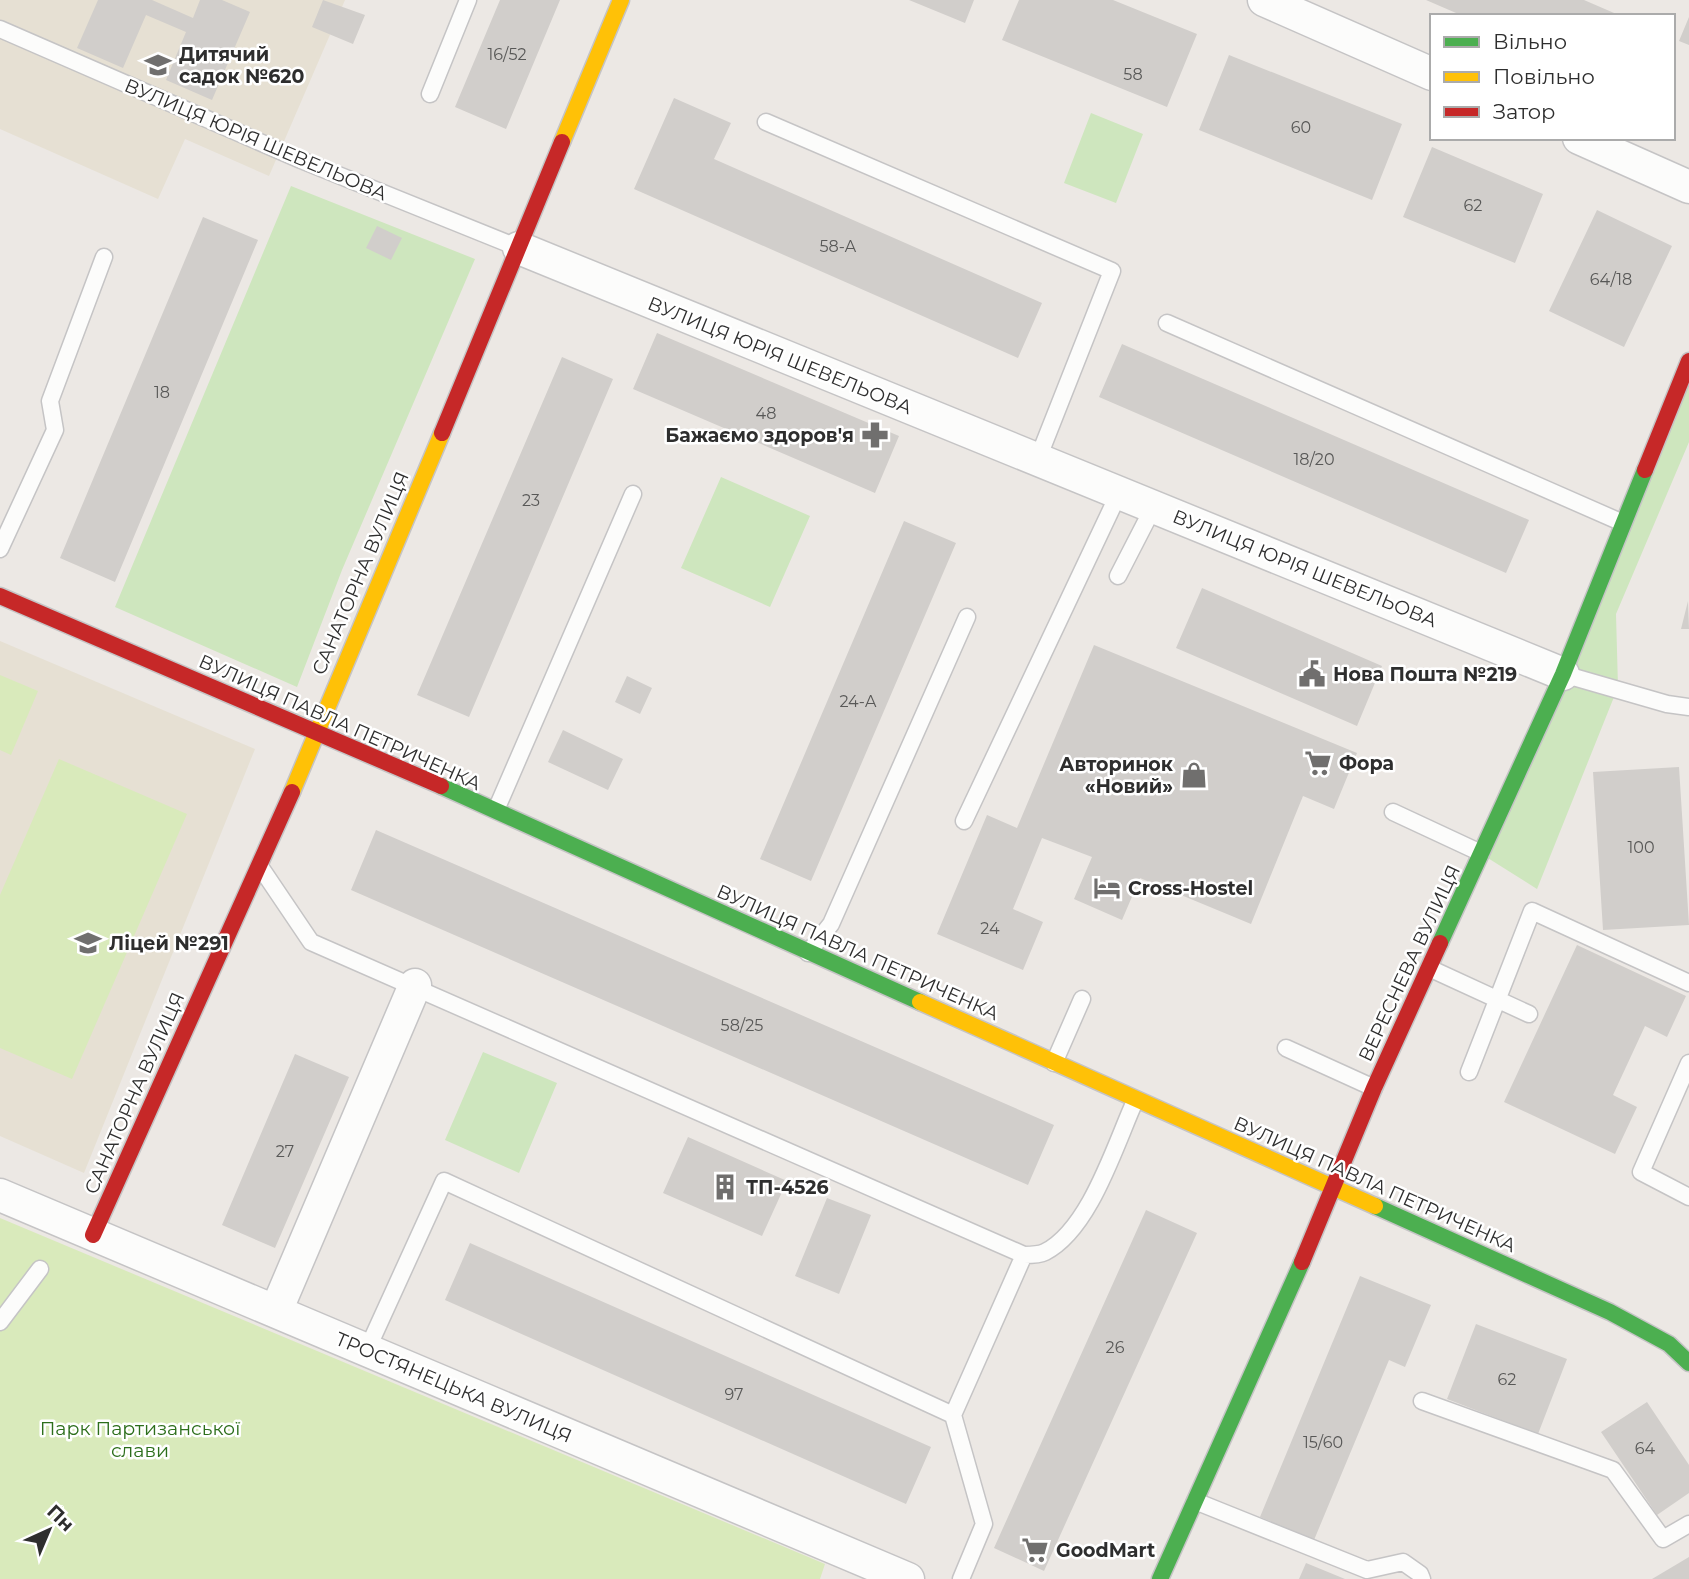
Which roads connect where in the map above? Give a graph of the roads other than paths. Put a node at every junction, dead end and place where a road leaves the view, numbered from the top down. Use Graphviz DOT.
graph roads {
  1 [pos="468,0"];
  2 [pos="621,0"];
  3 [pos="1264,0"];
  4 [pos="0,29"];
  5 [pos="1430,73"];
  6 [pos="430,94"];
  7 [pos="766,122"];
  8 [pos="1583,140"];
  9 [pos="1689,187"];
  10 [pos="519,248"];
  11 [pos="104,257"];
  12 [pos="1167,323"];
  13 [pos="1689,361"];
  14 [pos="1037,461"];
  15 [pos="1119,493"];
  16 [pos="633,494"];
  17 [pos="1154,506"];
  18 [pos="1623,523"];
  19 [pos="0,549"];
  20 [pos="1118,576"];
  21 [pos="0,596"];
  22 [pos="967,617"];
  23 [pos="1563,674"];
  24 [pos="1689,707"];
  25 [pos="318,731"];
  26 [pos="1393,812"];
  27 [pos="495,813"];
  28 [pos="964,821"];
  29 [pos="1483,855"];
  30 [pos="260,866"];
  31 [pos="808,953"];
  32 [pos="1429,968"];
  33 [pos="1689,983"];
  34 [pos="415,985"];
  35 [pos="1496,998"];
  36 [pos="1082,999"];
  37 [pos="1529,1014"];
  38 [pos="1286,1048"];
  39 [pos="1054,1063"];
  40 [pos="1689,1063"];
  41 [pos="1469,1072"];
  42 [pos="1374,1088"];
  43 [pos="1135,1101"];
  44 [pos="1335,1187"];
  45 [pos="0,1195"];
  46 [pos="1689,1197"];
  47 [pos="93,1235"];
  48 [pos="1024,1255"];
  49 [pos="40,1269"];
  50 [pos="276,1311"];
  51 [pos="0,1322"];
  52 [pos="367,1350"];
  53 [pos="1689,1363"];
  54 [pos="1422,1401"];
  55 [pos="953,1415"];
  56 [pos="1195,1501"];
  57 [pos="1689,1524"];
  58 [pos="908,1579"];
  59 [pos="961,1579"];
  60 [pos="1160,1579"];
  61 [pos="1422,1579"];
  1 -- 6 [label="lane"];
  2 -- 10 [label="street, САНАТОРНА ВУЛИЦЯ"];
  3 -- 5 [label="street"];
  4 -- 10 [label="lane, ВУЛИЦЯ ЮРІЯ ШЕВЕЛЬОВА"];
  7 -- 14 [label="lane"];
  8 -- 9 [label="street"];
  10 -- 14 [label="street, ВУЛИЦЯ ЮРІЯ ШЕВЕЛЬОВА"];
  10 -- 25 [label="street, САНАТОРНА ВУЛИЦЯ"];
  11 -- 19 [label="lane"];
  12 -- 18 [label="lane"];
  13 -- 18 [label="street, ВЕРЕСНЕВА ВУЛИЦЯ"];
  14 -- 15 [label="street, ВУЛИЦЯ ЮРІЯ ШЕВЕЛЬОВА"];
  15 -- 17 [label="street, ВУЛИЦЯ ЮРІЯ ШЕВЕЛЬОВА"];
  15 -- 28 [label="lane"];
  16 -- 27 [label="lane"];
  17 -- 20 [label="lane"];
  17 -- 23 [label="street, ВУЛИЦЯ ЮРІЯ ШЕВЕЛЬОВА"];
  18 -- 23 [label="street, ВЕРЕСНЕВА ВУЛИЦЯ"];
  21 -- 25 [label="street, ВУЛИЦЯ ПАВЛА ПЕТРИЧЕНКА"];
  22 -- 31 [label="lane"];
  23 -- 24 [label="lane"];
  23 -- 29 [label="street, ВЕРЕСНЕВА ВУЛИЦЯ"];
  25 -- 27 [label="street, ВУЛИЦЯ ПАВЛА ПЕТРИЧЕНКА"];
  25 -- 30 [label="street, САНАТОРНА ВУЛИЦЯ"];
  26 -- 29 [label="lane"];
  27 -- 31 [label="street, ВУЛИЦЯ ПАВЛА ПЕТРИЧЕНКА"];
  29 -- 32 [label="street, ВЕРЕСНЕВА ВУЛИЦЯ"];
  30 -- 34 [label="lane"];
  30 -- 47 [label="street, САНАТОРНА ВУЛИЦЯ"];
  31 -- 39 [label="street, ВУЛИЦЯ ПАВЛА ПЕТРИЧЕНКА"];
  32 -- 35 [label="lane"];
  32 -- 42 [label="street, ВЕРЕСНЕВА ВУЛИЦЯ"];
  33 -- 35 [label="lane"];
  34 -- 48 [label="lane"];
  34 -- 50 [label="street"];
  35 -- 37 [label="lane"];
  35 -- 41 [label="lane"];
  36 -- 39 [label="lane"];
  38 -- 42 [label="lane"];
  39 -- 43 [label="street, ВУЛИЦЯ ПАВЛА ПЕТРИЧЕНКА"];
  40 -- 46 [label="lane"];
  42 -- 44 [label="street, ВЕРЕСНЕВА ВУЛИЦЯ"];
  43 -- 44 [label="street, ВУЛИЦЯ ПАВЛА ПЕТРИЧЕНКА"];
  43 -- 48 [label="lane"];
  44 -- 53 [label="street, ВУЛИЦЯ ПАВЛА ПЕТРИЧЕНКА"];
  44 -- 56 [label="street, ВЕРЕСНЕВА ВУЛИЦЯ"];
  45 -- 47 [label="street, ТРОСТЯНЕЦЬКА ВУЛИЦЯ"];
  47 -- 50 [label="street, ТРОСТЯНЕЦЬКА ВУЛИЦЯ"];
  48 -- 55 [label="lane"];
  49 -- 51 [label="lane"];
  50 -- 52 [label="street, ТРОСТЯНЕЦЬКА ВУЛИЦЯ"];
  52 -- 55 [label="lane"];
  52 -- 58 [label="street, ТРОСТЯНЕЦЬКА ВУЛИЦЯ"];
  54 -- 57 [label="lane"];
  55 -- 59 [label="lane"];
  56 -- 60 [label="street, ВЕРЕСНЕВА ВУЛИЦЯ"];
  56 -- 61 [label="lane"];
}
